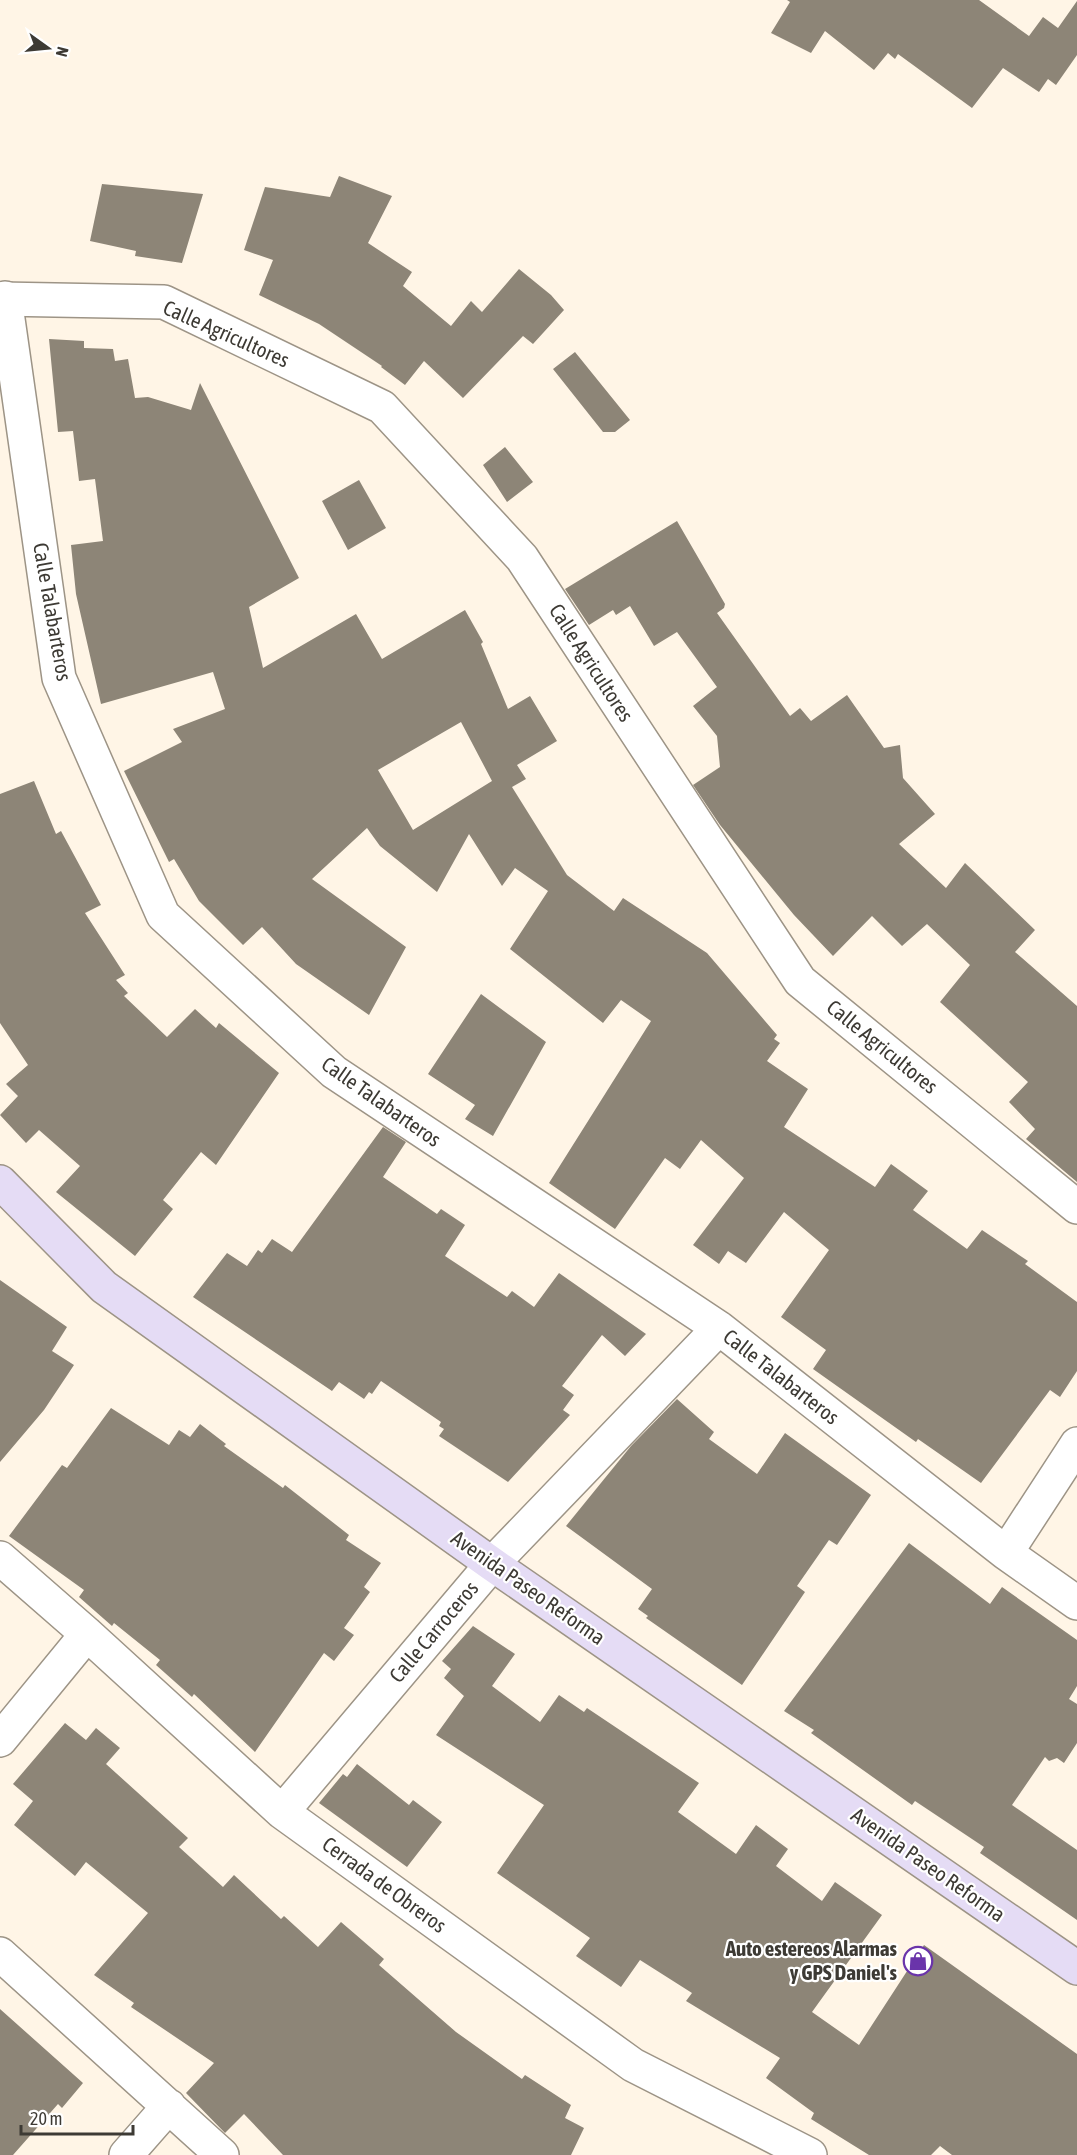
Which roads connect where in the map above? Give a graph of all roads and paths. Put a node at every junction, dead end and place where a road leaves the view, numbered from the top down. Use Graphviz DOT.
graph roads {
  1 [pos="3,298"];
  2 [pos="0,1182"];
  3 [pos="1077,1207"];
  4 [pos="719,1328"];
  5 [pos="1077,1444"];
  6 [pos="1006,1553"];
  7 [pos="0,1558"];
  8 [pos="492,1564"];
  9 [pos="1077,1603"];
  10 [pos="87,1634"];
  11 [pos="0,1740"];
  12 [pos="282,1812"];
  13 [pos="0,1954"];
  14 [pos="1077,1968"];
  15 [pos="169,2106"];
  16 [pos="126,2155"];
  17 [pos="222,2155"];
  18 [pos="810,2155"];
  1 -- 3 [label="street, Calle Agricultores"];
  1 -- 4 [label="street, Calle Talabarteros"];
  2 -- 8 [label="main road, Avenida Paseo Reforma"];
  4 -- 6 [label="street, Calle Talabarteros"];
  4 -- 8 [label="street, Calle Carroceros"];
  5 -- 6 [label="street"];
  6 -- 9 [label="street, Calle Talabarteros"];
  7 -- 10 [label="street, Cerrada de Obreros"];
  8 -- 12 [label="street, Calle Carroceros"];
  8 -- 14 [label="main road, Avenida Paseo Reforma"];
  10 -- 11 [label="street"];
  10 -- 12 [label="street, Cerrada de Obreros"];
  12 -- 18 [label="street, Cerrada de Obreros"];
  13 -- 15 [label="street"];
  15 -- 16 [label="street"];
  15 -- 17 [label="street"];
}
